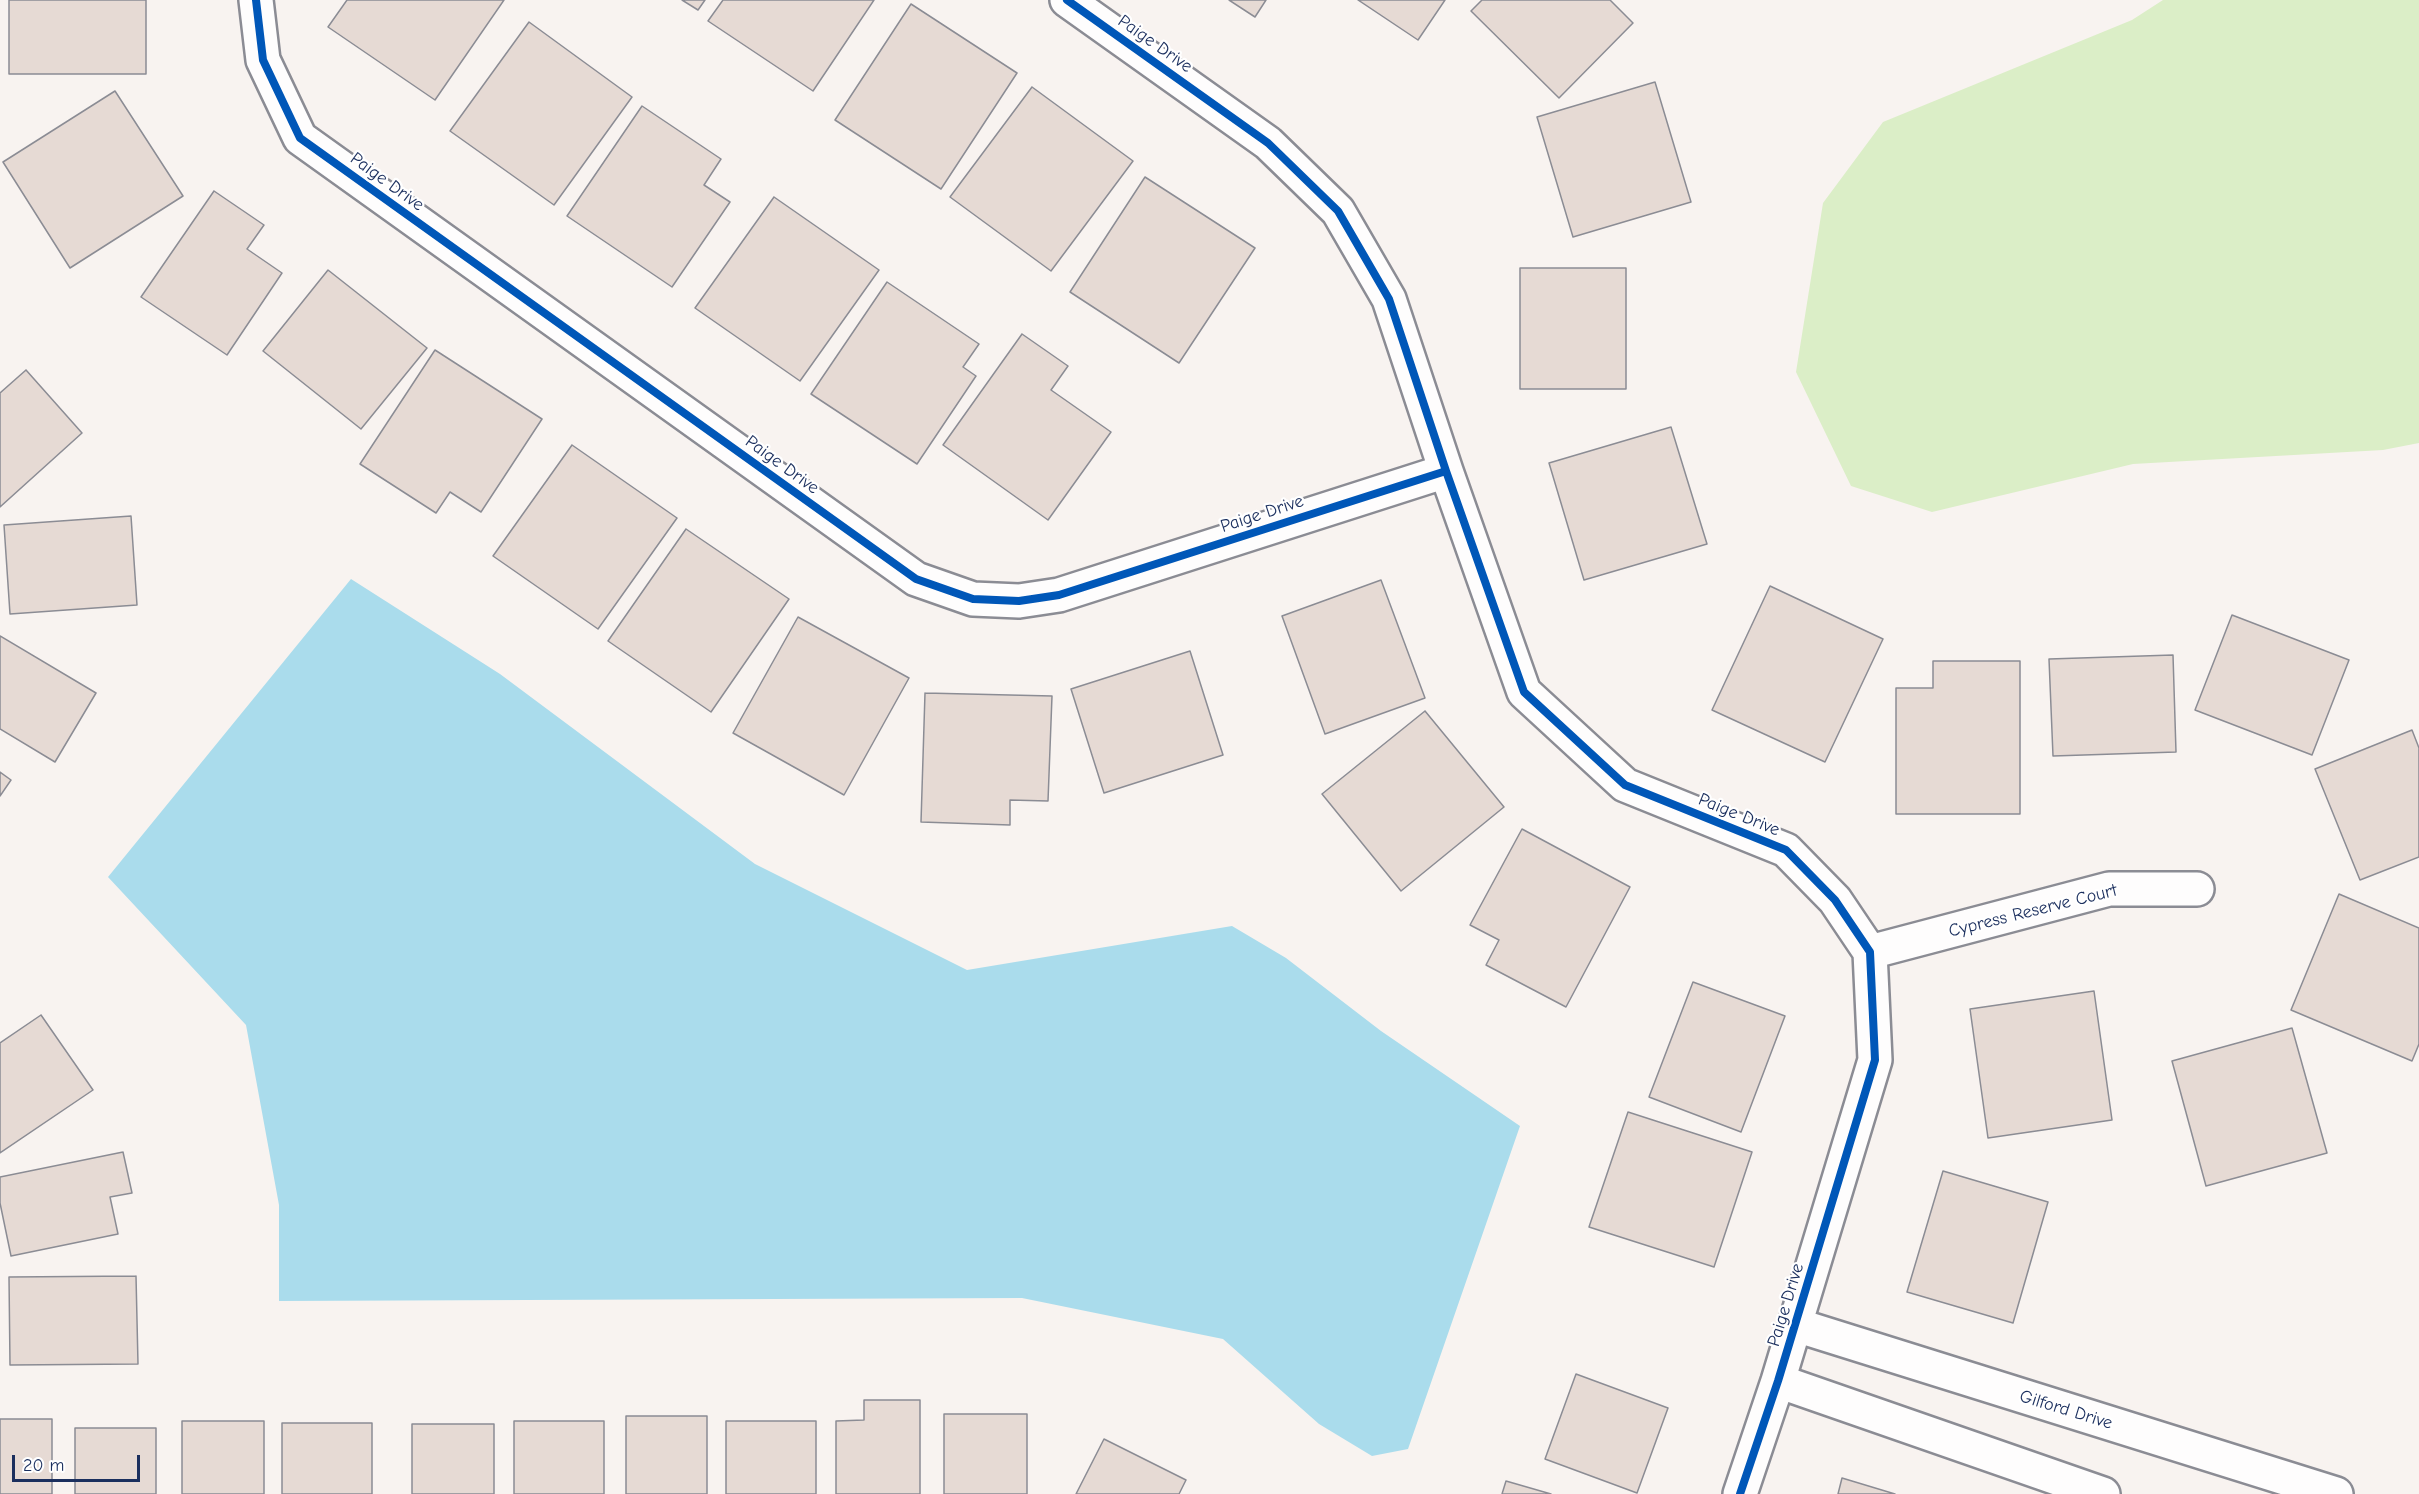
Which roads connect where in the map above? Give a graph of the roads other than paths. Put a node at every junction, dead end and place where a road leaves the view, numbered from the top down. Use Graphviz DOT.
graph roads {
  1 [pos="256,0"];
  2 [pos="1067,0"];
  3 [pos="1446,471"];
  4 [pos="2197,890"];
  5 [pos="1870,952"];
  6 [pos="1796,1325"];
  7 [pos="1778,1381"];
  8 [pos="1740,1494"];
  9 [pos="2103,1494"];
  10 [pos="2336,1494"];
  1 -- 3 [label="street, Paige Drive"];
  2 -- 3 [label="street, Paige Drive"];
  3 -- 5 [label="street, Paige Drive"];
  4 -- 5 [label="street, Cypress Reserve Court"];
  5 -- 6 [label="street, Paige Drive"];
  6 -- 7 [label="street, Paige Drive"];
  6 -- 10 [label="street, Gilford Drive"];
  7 -- 8 [label="street, Paige Drive"];
  7 -- 9 [label="street"];
}
